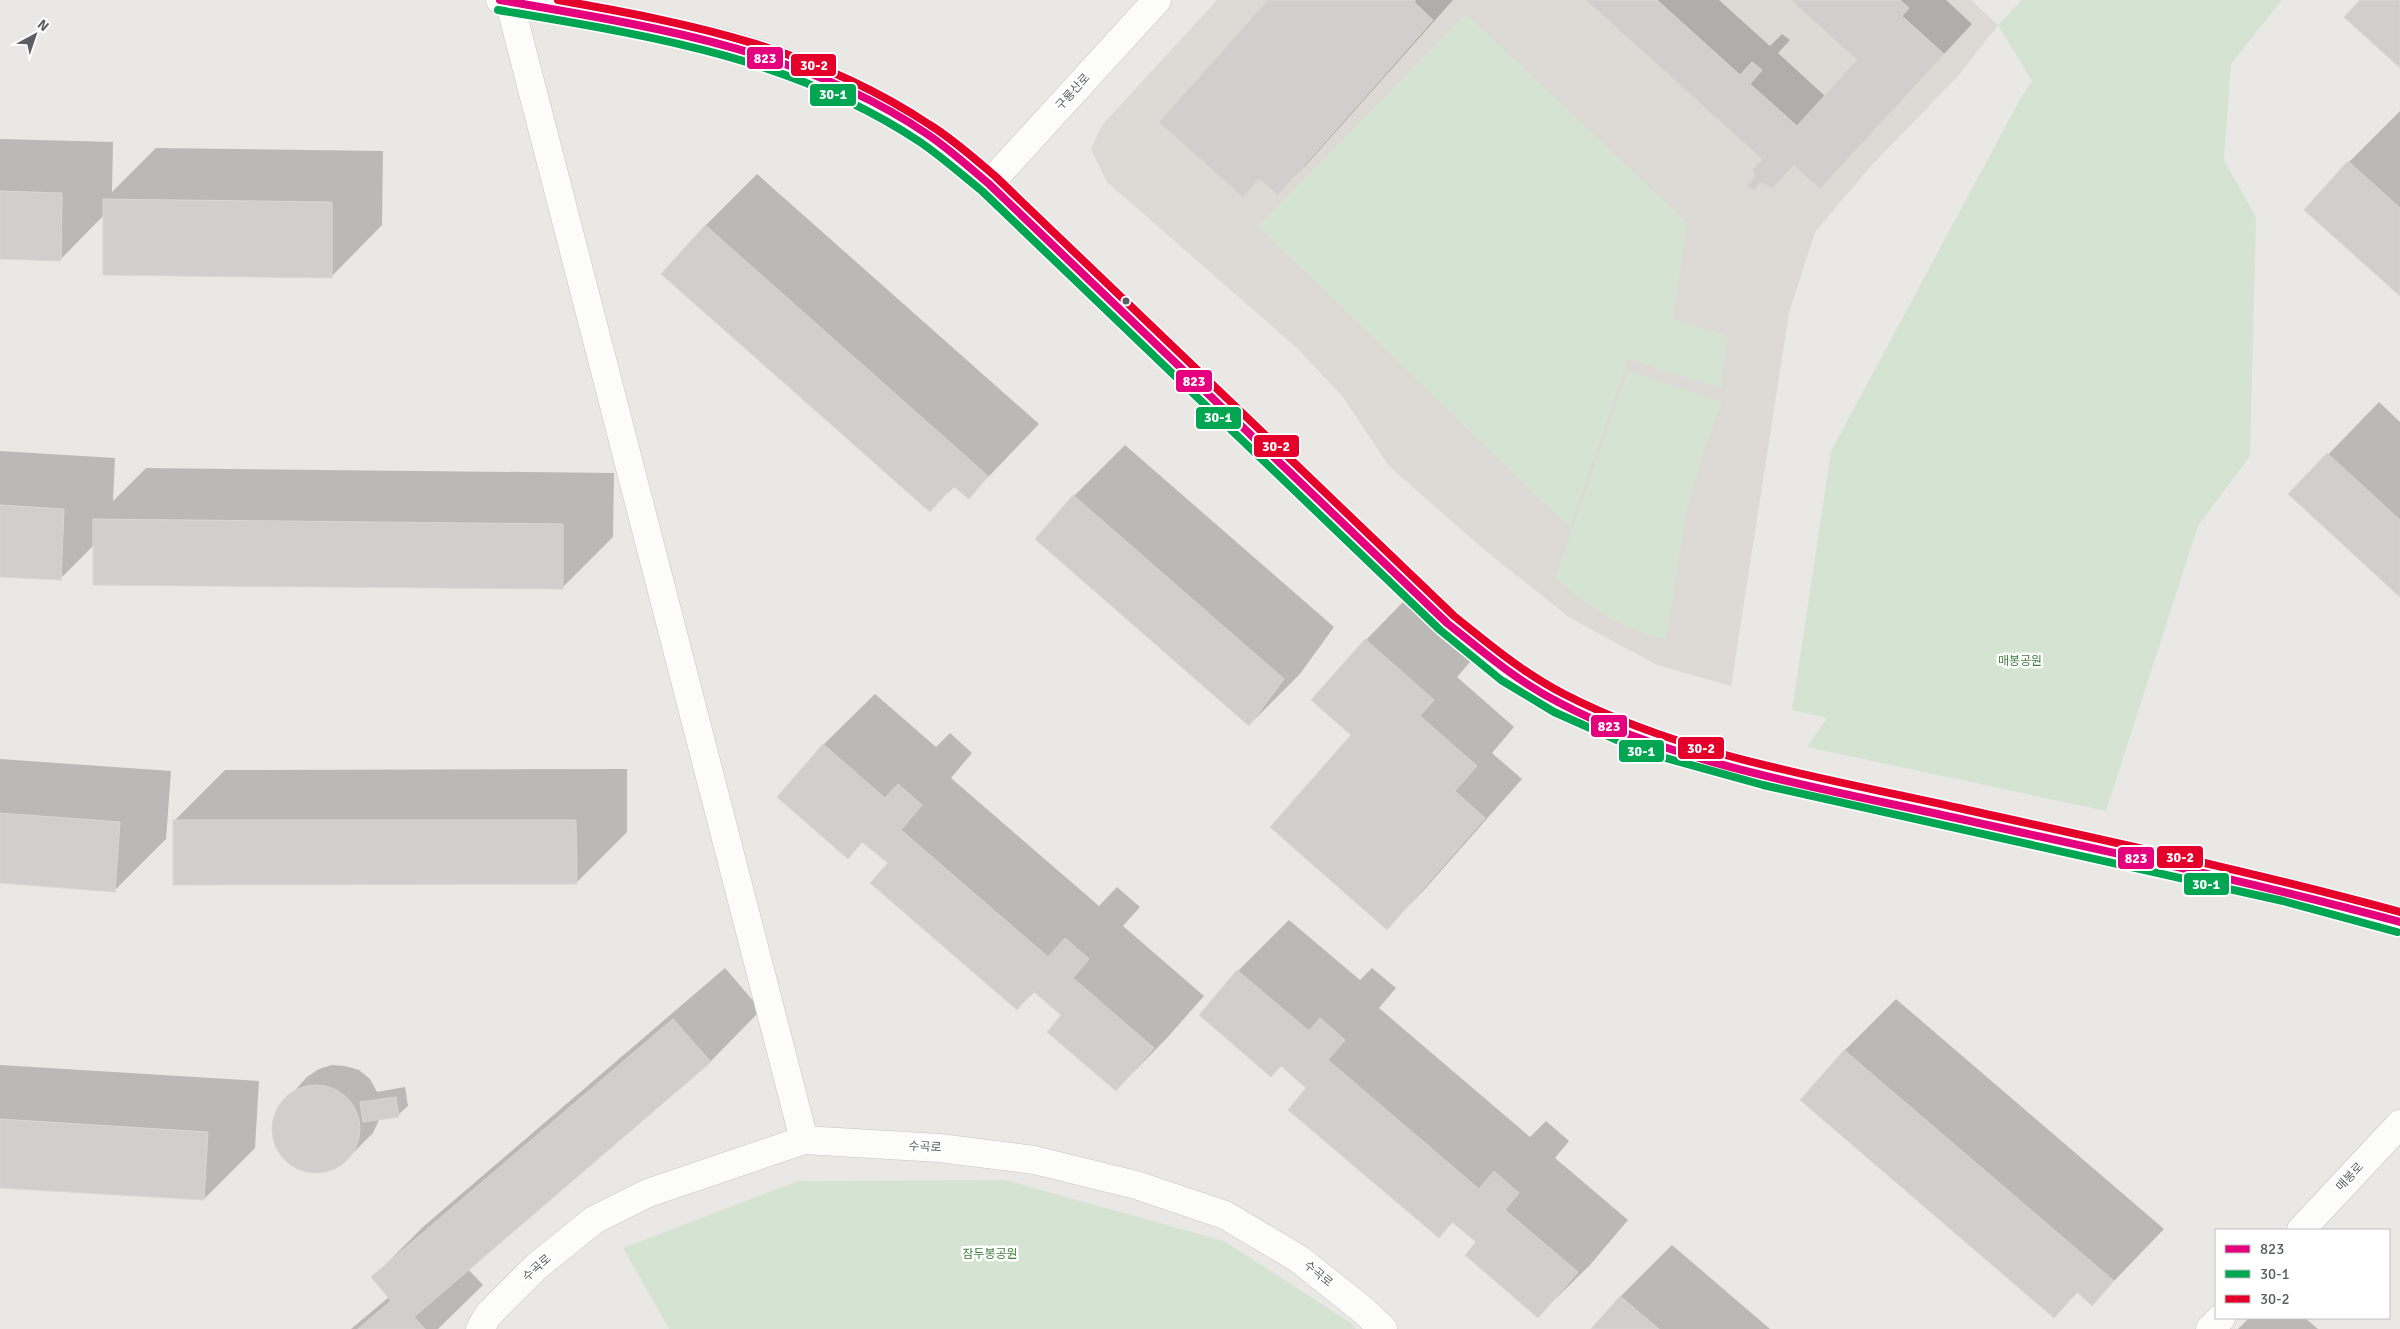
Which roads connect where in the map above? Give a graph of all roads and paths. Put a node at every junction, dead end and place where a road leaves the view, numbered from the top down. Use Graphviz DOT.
graph roads {
  1 [pos="506,0"];
  2 [pos="1157,0"];
  3 [pos="989,184"];
  4 [pos="2400,922"];
  5 [pos="2400,1124"];
  6 [pos="804,1140"];
  7 [pos="2301,1229"];
  8 [pos="2219,1319"];
  9 [pos="480,1329"];
  10 [pos="1383,1329"];
  11 [pos="2210,1329"];
  1 -- 3 [label="street"];
  1 -- 6 [label="street"];
  2 -- 3 [label="street, 구룡산로"];
  3 -- 4 [label="street"];
  5 -- 7 [label="street, 매봉로"];
  6 -- 9 [label="street, 수곡로"];
  6 -- 10 [label="street, 수곡로"];
  8 -- 11 [label="street"];
}
